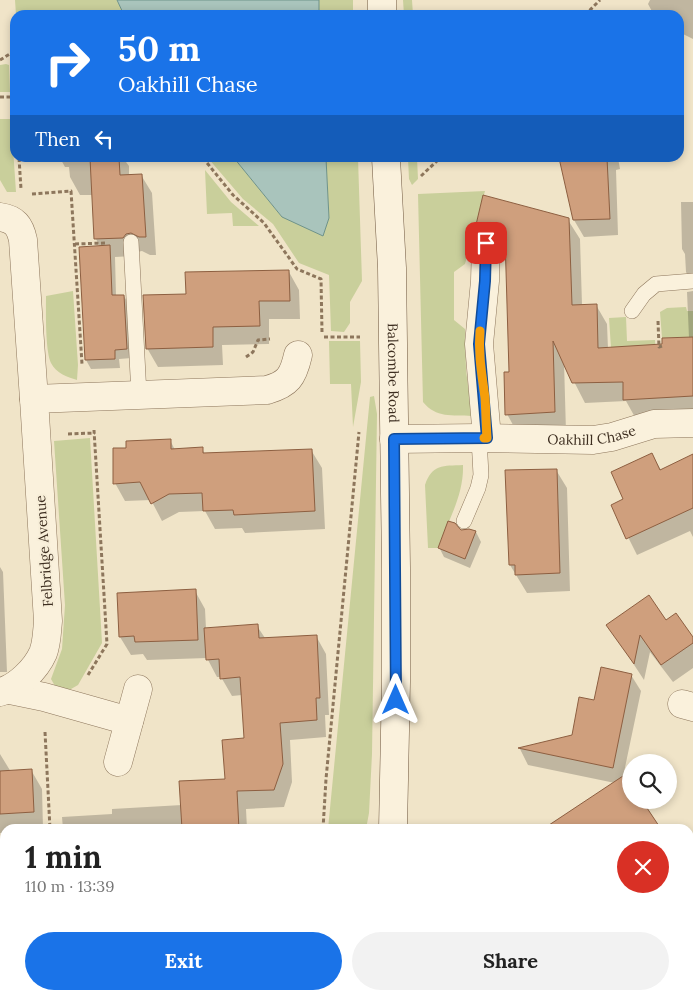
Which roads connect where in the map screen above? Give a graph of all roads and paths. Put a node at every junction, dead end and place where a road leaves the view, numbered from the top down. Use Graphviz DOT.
graph roads {
  1 [pos="600,0"];
  2 [pos="590,10"];
  3 [pos="19,162"];
  4 [pos="206,162"];
  5 [pos="386,162"];
  6 [pos="436,162"];
  7 [pos="419,178"];
  8 [pos="21,195"];
  9 [pos="0,217"];
  10 [pos="131,242"];
  11 [pos="103,243"];
  12 [pos="486,243"];
  13 [pos="74,244"];
  14 [pos="693,281"];
  15 [pos="632,311"];
  16 [pos="393,333"];
  17 [pos="298,356"];
  18 [pos="139,395"];
  19 [pos="34,399"];
  20 [pos="693,423"];
  21 [pos="360,426"];
  22 [pos="483,438"];
  23 [pos="394,439"];
  24 [pos="464,521"];
  25 [pos="138,689"];
  26 [pos="5,691"];
  27 [pos="44,697"];
  28 [pos="129,721"];
  29 [pos="118,762"];
  30 [pos="50,824"];
  31 [pos="322,824"];
  32 [pos="393,824"];
  1 -- 2 [label="path"];
  3 -- 8 [label="path"];
  4 -- 16 [label="path"];
  5 -- 16 [label="street, Balcombe Road"];
  6 -- 7 [label="path"];
  9 -- 19 [label="street, Felbridge Avenue"];
  10 -- 18 [label="lane"];
  11 -- 13 [label="path"];
  12 -- 22 [label="street"];
  14 -- 15 [label="lane"];
  16 -- 23 [label="street, Balcombe Road"];
  17 -- 18 [label="street"];
  18 -- 19 [label="street"];
  19 -- 26 [label="street, Felbridge Avenue"];
  20 -- 22 [label="street, Oakhill Chase"];
  21 -- 31 [label="path"];
  22 -- 23 [label="street, Oakhill Chase"];
  22 -- 24 [label="lane"];
  23 -- 32 [label="street, Balcombe Road"];
  25 -- 28 [label="street"];
  26 -- 27 [label="street, Felbridge Avenue"];
  27 -- 28 [label="street, Felbridge Avenue"];
  27 -- 30 [label="path"];
  28 -- 29 [label="street"];
}
